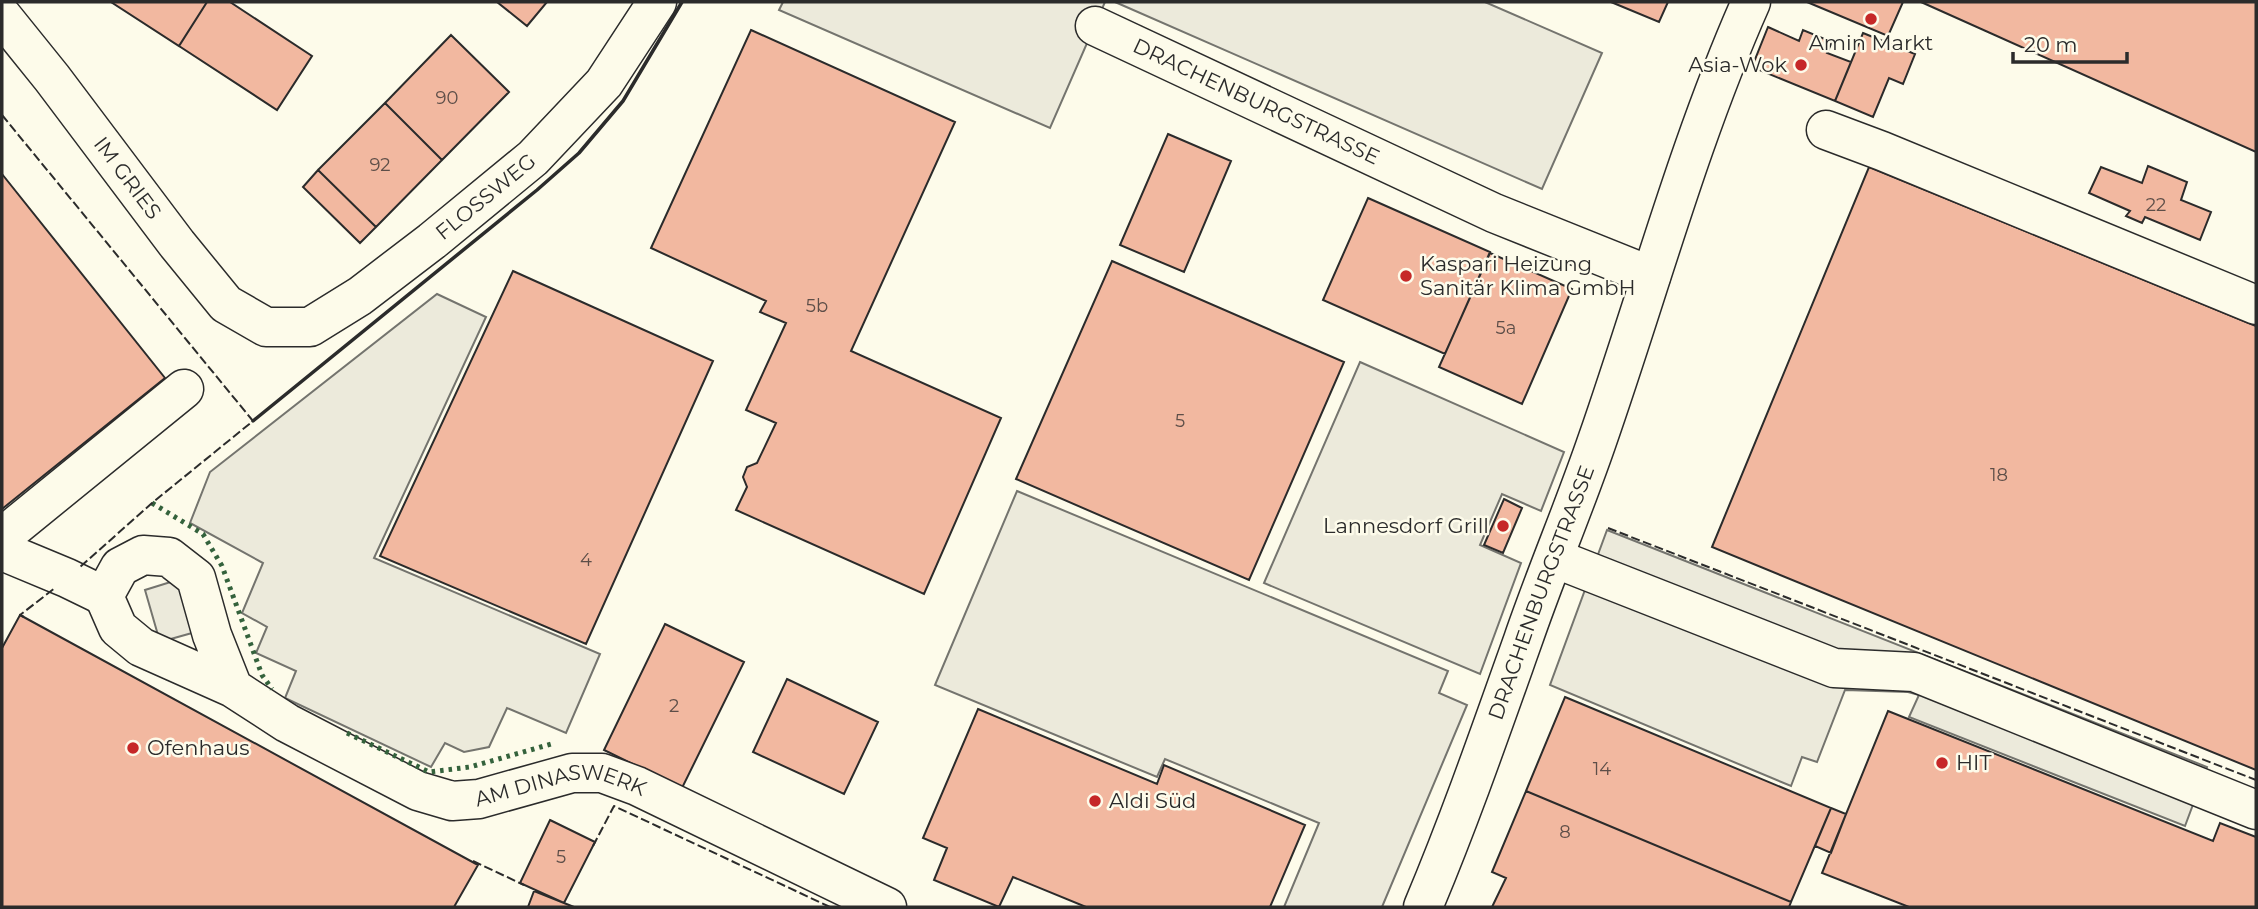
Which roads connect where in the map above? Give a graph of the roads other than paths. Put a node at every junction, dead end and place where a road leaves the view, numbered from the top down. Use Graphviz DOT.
graph roads {
  1 [pos="657,2"];
  2 [pos="1751,2"];
  3 [pos="2,16"];
  4 [pos="1095,26"];
  5 [pos="1826,130"];
  6 [pos="1651,276"];
  7 [pos="2256,305"];
  8 [pos="266,327"];
  9 [pos="184,389"];
  10 [pos="2,537"];
  11 [pos="2,551"];
  12 [pos="1554,558"];
  13 [pos="104,596"];
  14 [pos="233,688"];
  15 [pos="2256,810"];
  16 [pos="887,907"];
  17 [pos="1423,907"];
  1 -- 8 [label="street, FLOSSWEG"];
  2 -- 6 [label="street, DRACHENBURGSTRASSE"];
  3 -- 8 [label="street, IM GRIES"];
  4 -- 6 [label="street, DRACHENBURGSTRASSE"];
  5 -- 7 [label="street"];
  6 -- 12 [label="street, DRACHENBURGSTRASSE"];
  9 -- 10 [label="street"];
  11 -- 13 [label="street"];
  12 -- 15 [label="street"];
  12 -- 17 [label="street, DRACHENBURGSTRASSE"];
  13 -- 14 [label="street, AM DINASWERK"];
  13 -- 14 [label="street"];
  14 -- 16 [label="street, AM DINASWERK"];
}
